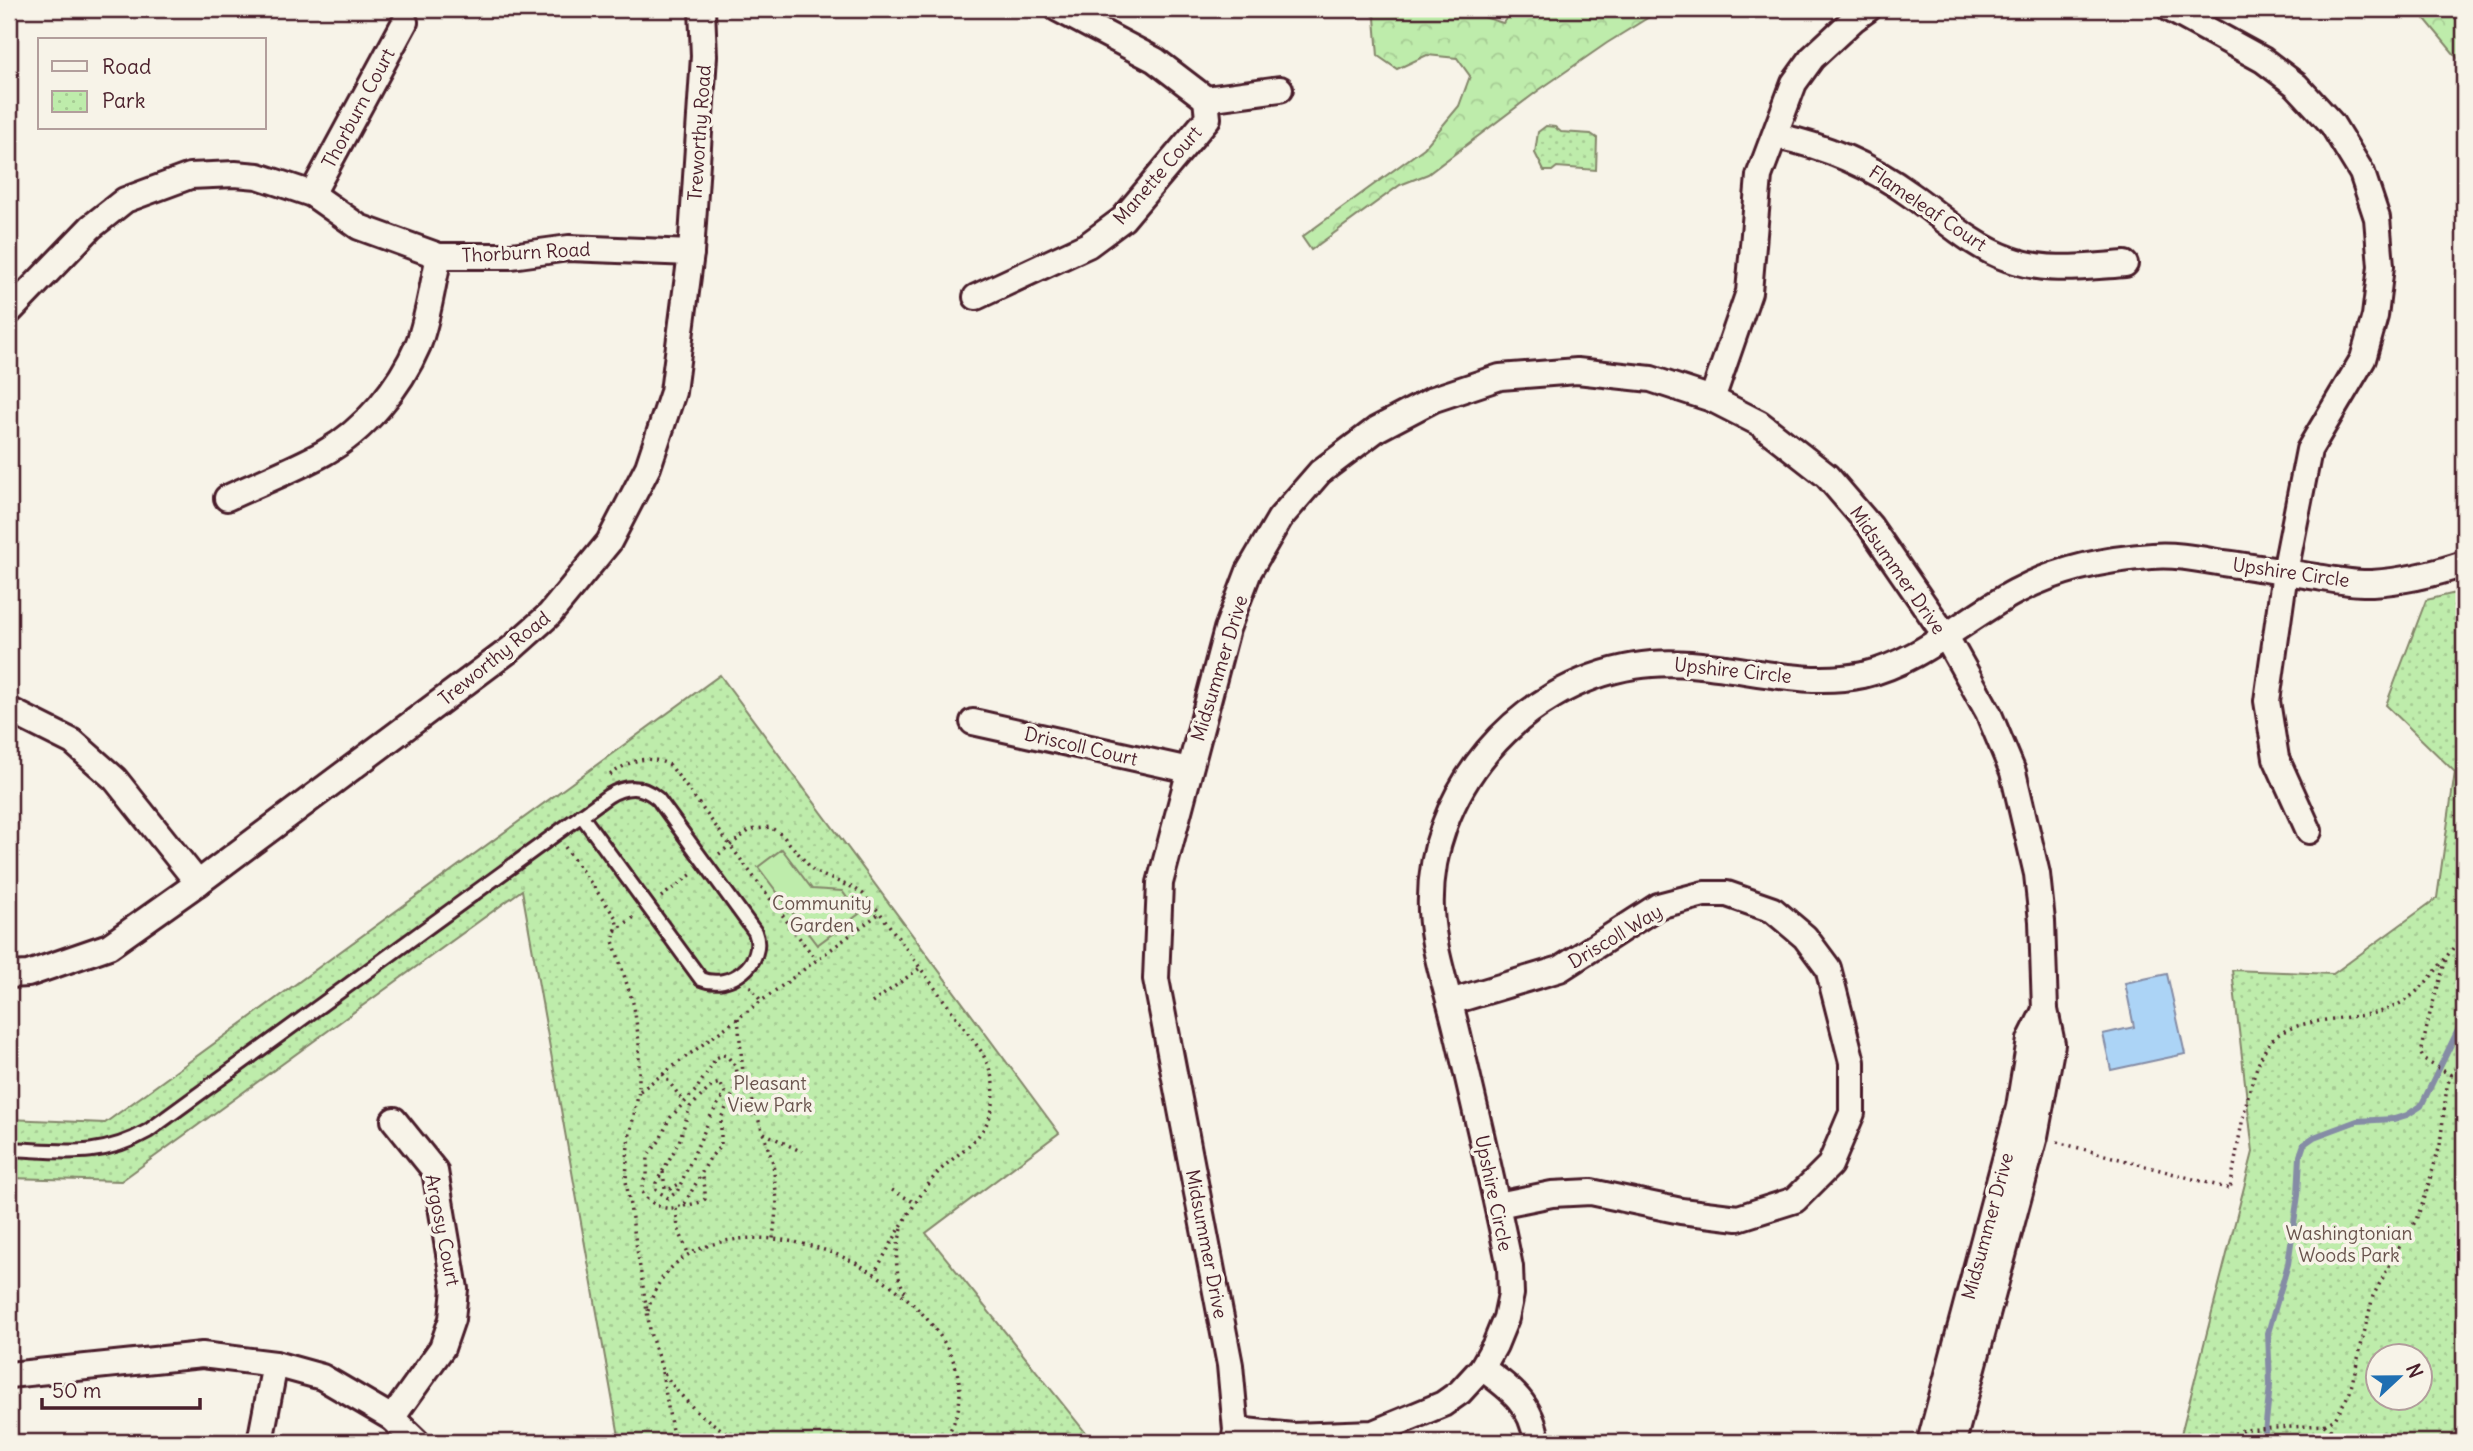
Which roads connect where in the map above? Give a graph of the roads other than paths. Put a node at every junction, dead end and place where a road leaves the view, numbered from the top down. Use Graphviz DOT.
graph roads {
  1 [pos="702,9"];
  2 [pos="1058,9"];
  3 [pos="1868,9"];
  4 [pos="2170,9"];
  5 [pos="405,22"];
  6 [pos="1280,89"];
  7 [pos="1206,99"];
  8 [pos="1776,135"];
  9 [pos="312,194"];
  10 [pos="691,253"];
  11 [pos="439,256"];
  12 [pos="2124,264"];
  13 [pos="976,297"];
  14 [pos="9,312"];
  15 [pos="1712,399"];
  16 [pos="227,498"];
  17 [pos="2464,564"];
  18 [pos="2285,572"];
  19 [pos="1945,635"];
  20 [pos="9,710"];
  21 [pos="973,722"];
  22 [pos="1189,770"];
  23 [pos="581,815"];
  24 [pos="2309,831"];
  25 [pos="198,883"];
  26 [pos="9,975"];
  27 [pos="1450,1002"];
  28 [pos="2045,1010"];
  29 [pos="394,1120"];
  30 [pos="9,1149"];
  31 [pos="1497,1205"];
  32 [pos="275,1364"];
  33 [pos="1482,1368"];
  34 [pos="9,1375"];
  35 [pos="392,1418"];
  36 [pos="1235,1436"];
  37 [pos="260,1442"];
  38 [pos="417,1442"];
  39 [pos="1537,1442"];
  40 [pos="1930,1442"];
  41 [pos="1953,1442"];
  1 -- 10 [label="street, Treworthy Road"];
  2 -- 7 [label="street"];
  3 -- 8 [label="street"];
  4 -- 18 [label="street"];
  5 -- 9 [label="street, Thorburn Court"];
  6 -- 7 [label="street"];
  7 -- 13 [label="street, Manette Court"];
  8 -- 12 [label="street, Flameleaf Court"];
  8 -- 15 [label="street"];
  9 -- 11 [label="street, Thorburn Road"];
  9 -- 14 [label="street, Thorburn Road"];
  10 -- 11 [label="street, Thorburn Road"];
  10 -- 25 [label="street, Treworthy Road"];
  11 -- 16 [label="street"];
  15 -- 19 [label="street, Midsummer Drive"];
  15 -- 22 [label="street, Midsummer Drive"];
  17 -- 18 [label="street, Upshire Circle"];
  18 -- 19 [label="street, Upshire Circle"];
  18 -- 24 [label="street"];
  19 -- 27 [label="street, Upshire Circle"];
  19 -- 28 [label="street, Midsummer Drive"];
  20 -- 25 [label="street"];
  21 -- 22 [label="street, Driscoll Court"];
  22 -- 36 [label="street, Midsummer Drive"];
  23 -- 23 [label="lane"];
  23 -- 30 [label="lane"];
  25 -- 26 [label="street, Treworthy Road"];
  27 -- 31 [label="street, Upshire Circle"];
  27 -- 31 [label="street, Driscoll Way"];
  28 -- 40 [label="street, Midsummer Drive"];
  28 -- 41 [label="street, Midsummer Drive"];
  29 -- 35 [label="street, Argosy Court"];
  31 -- 33 [label="street, Upshire Circle"];
  32 -- 34 [label="street"];
  32 -- 35 [label="street"];
  32 -- 37 [label="street"];
  33 -- 36 [label="street, Upshire Circle"];
  33 -- 39 [label="street"];
  35 -- 38 [label="street"];
}
